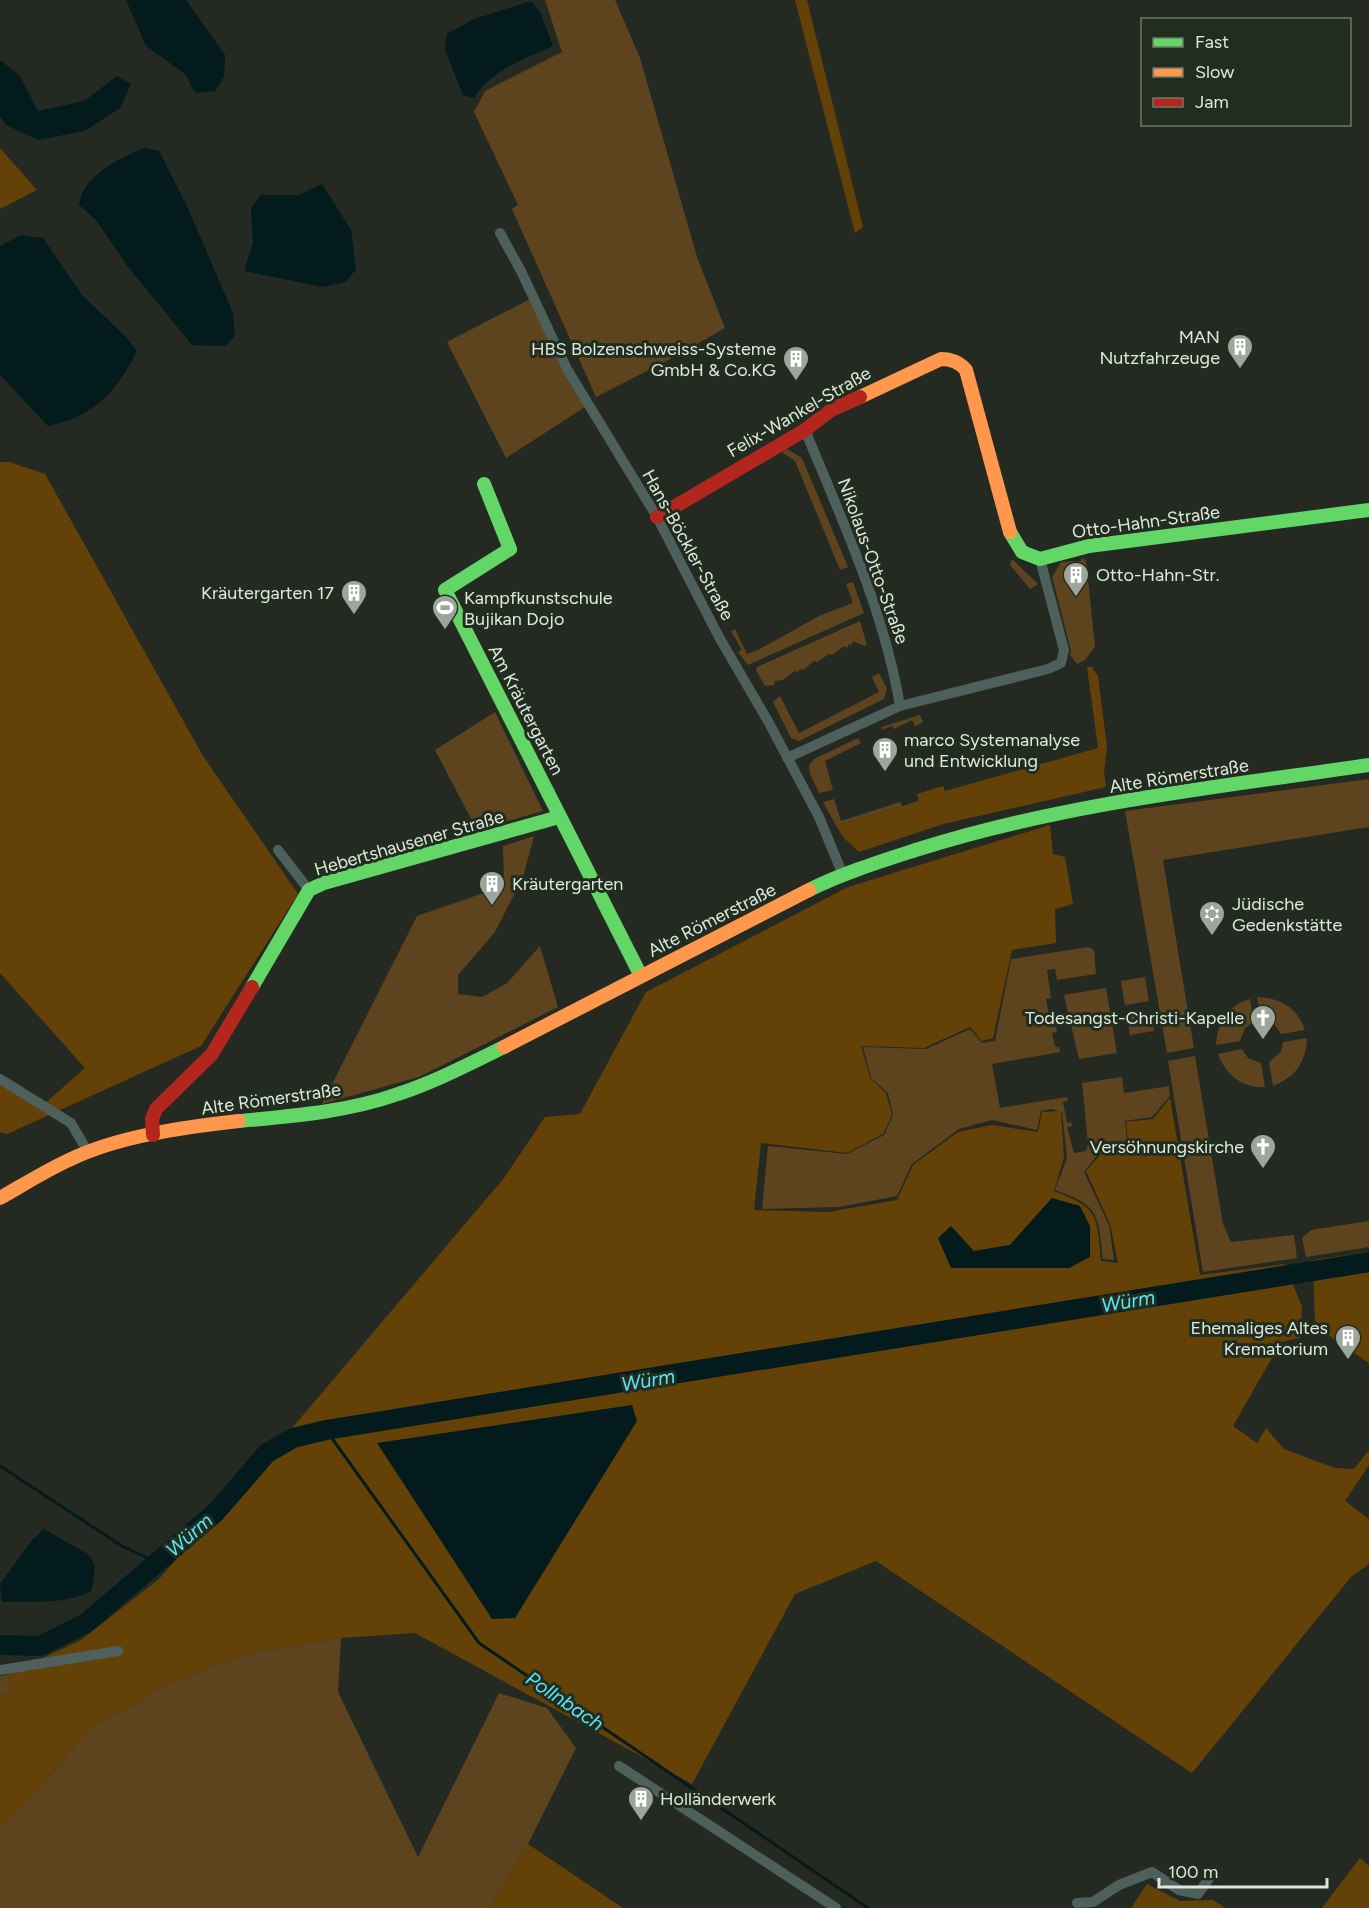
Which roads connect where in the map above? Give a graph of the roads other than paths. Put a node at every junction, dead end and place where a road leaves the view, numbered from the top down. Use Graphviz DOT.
graph roads {
  1 [pos="500,233"];
  2 [pos="805,430"];
  3 [pos="484,484"];
  4 [pos="1369,510"];
  5 [pos="657,517"];
  6 [pos="1040,559"];
  7 [pos="900,706"];
  8 [pos="787,758"];
  9 [pos="1369,765"];
  10 [pos="560,817"];
  11 [pos="278,850"];
  12 [pos="843,875"];
  13 [pos="309,890"];
  14 [pos="641,976"];
  15 [pos="0,1079"];
  16 [pos="153,1135"];
  17 [pos="88,1152"];
  18 [pos="0,1198"];
  19 [pos="118,1651"];
  20 [pos="0,1670"];
  21 [pos="619,1766"];
  22 [pos="1210,1877"];
  23 [pos="1077,1903"];
  24 [pos="836,1908"];
  1 -- 5 [label="street, Hans-Böckler-Straße"];
  2 -- 5 [label="street, Felix-Wankel-Straße"];
  2 -- 6 [label="street, Felix-Wankel-Straße"];
  2 -- 7 [label="street, Nikolaus-Otto-Straße"];
  3 -- 10 [label="street, Am Kräutergarten"];
  4 -- 6 [label="street, Otto-Hahn-Straße"];
  5 -- 8 [label="street, Hans-Böckler-Straße"];
  6 -- 7 [label="street"];
  7 -- 8 [label="street"];
  8 -- 12 [label="street, Hans-Böckler-Straße"];
  9 -- 12 [label="street, Alte Römerstraße"];
  10 -- 13 [label="street, Hebertshausener Straße"];
  10 -- 14 [label="street, Am Kräutergarten"];
  11 -- 13 [label="street"];
  12 -- 14 [label="street, Alte Römerstraße"];
  13 -- 16 [label="street, Hebertshausener Straße"];
  14 -- 16 [label="street, Alte Römerstraße"];
  15 -- 17 [label="street"];
  16 -- 17 [label="street, Alte Römerstraße"];
  17 -- 18 [label="street, Alte Römerstraße"];
  19 -- 20 [label="street"];
  21 -- 24 [label="street"];
  22 -- 23 [label="street"];
}
